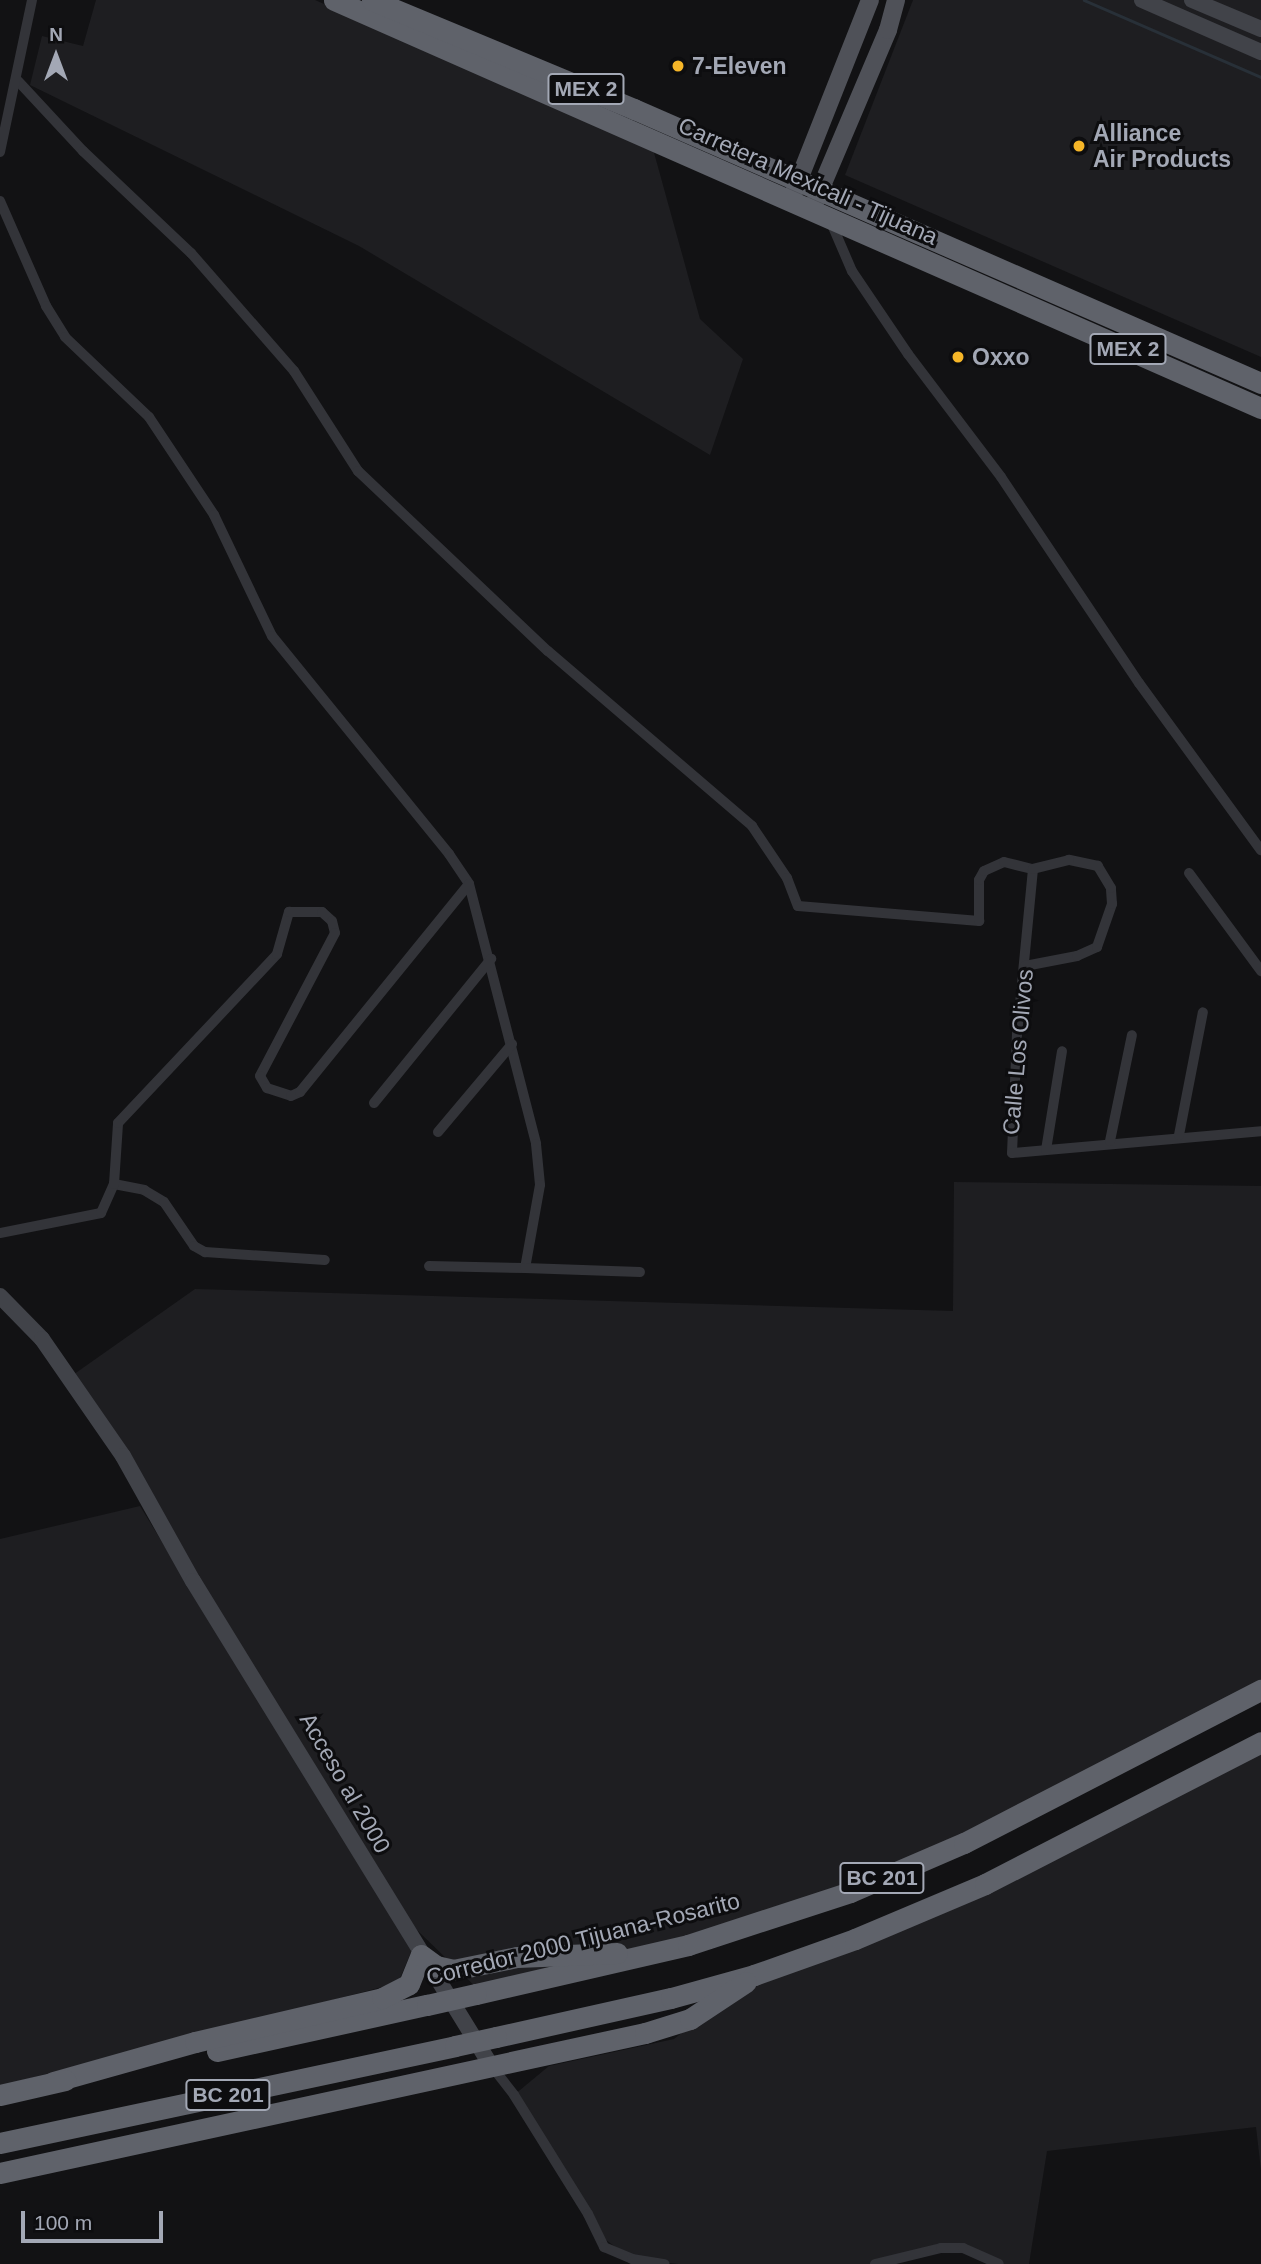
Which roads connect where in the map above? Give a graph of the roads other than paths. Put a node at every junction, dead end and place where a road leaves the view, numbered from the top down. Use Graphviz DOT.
graph roads {
  1 [pos="32,0"];
  2 [pos="334,0"];
  3 [pos="372,0"];
  4 [pos="870,0"];
  5 [pos="896,0"];
  6 [pos="1142,0"];
  7 [pos="1192,0"];
  8 [pos="1261,29"];
  9 [pos="1261,52"];
  10 [pos="18,81"];
  11 [pos="0,152"];
  12 [pos="798,181"];
  13 [pos="820,191"];
  14 [pos="0,201"];
  15 [pos="790,202"];
  16 [pos="820,216"];
  17 [pos="1261,383"];
  18 [pos="1261,408"];
  19 [pos="1261,850"];
  20 [pos="1033,869"];
  21 [pos="1189,873"];
  22 [pos="469,884"];
  23 [pos="491,959"];
  24 [pos="1024,966"];
  25 [pos="1261,971"];
  26 [pos="1203,1012"];
  27 [pos="1132,1035"];
  28 [pos="512,1044"];
  29 [pos="1062,1051"];
  30 [pos="374,1102"];
  31 [pos="1261,1131"];
  32 [pos="438,1132"];
  33 [pos="1179,1135"];
  34 [pos="1110,1141"];
  35 [pos="1046,1150"];
  36 [pos="114,1184"];
  37 [pos="0,1233"];
  38 [pos="326,1260"];
  39 [pos="429,1266"];
  40 [pos="525,1268"];
  41 [pos="640,1272"];
  42 [pos="0,1296"];
  43 [pos="1261,1690"];
  44 [pos="1261,1742"];
  45 [pos="643,1954"];
  46 [pos="421,1955"];
  47 [pos="754,1975"];
  48 [pos="489,2064"];
  49 [pos="53,2082"];
  50 [pos="0,2095"];
  51 [pos="158,2110"];
  52 [pos="190,2132"];
  53 [pos="9,2141"];
  54 [pos="0,2158"];
  55 [pos="0,2173"];
  56 [pos="665,2264"];
  57 [pos="875,2264"];
  58 [pos="999,2264"];
  1 -- 10 [label="street"];
  2 -- 15 [label="highway, Carretera Mexicali - Tijuana / MEX 2"];
  3 -- 12 [label="highway, Carretera Mexicali - Tijuana / MEX 2"];
  4 -- 12 [label="main road"];
  5 -- 13 [label="main road"];
  6 -- 9 [label="street"];
  7 -- 8 [label="street"];
  10 -- 11 [label="street"];
  10 -- 20 [label="street"];
  12 -- 13 [label="highway, Carretera Mexicali - Tijuana / MEX 2"];
  12 -- 15 [label="main road"];
  13 -- 16 [label="main road"];
  13 -- 17 [label="highway, Carretera Mexicali - Tijuana / MEX 2"];
  14 -- 22 [label="street"];
  15 -- 16 [label="highway, Carretera Mexicali - Tijuana / MEX 2"];
  16 -- 18 [label="highway, Carretera Mexicali - Tijuana / MEX 2"];
  16 -- 19 [label="street"];
  20 -- 24 [label="street, Calle Los Olivos"];
  20 -- 24 [label="street"];
  21 -- 25 [label="street"];
  22 -- 23 [label="street"];
  22 -- 36 [label="street"];
  23 -- 28 [label="street"];
  23 -- 30 [label="street"];
  24 -- 35 [label="street, Calle Los Olivos"];
  26 -- 33 [label="street"];
  27 -- 34 [label="street"];
  28 -- 32 [label="street"];
  28 -- 40 [label="street"];
  29 -- 35 [label="street"];
  31 -- 33 [label="street, Calle Los Olivos"];
  33 -- 34 [label="street, Calle Los Olivos"];
  34 -- 35 [label="street, Calle Los Olivos"];
  36 -- 37 [label="street"];
  36 -- 38 [label="street"];
  39 -- 40 [label="street"];
  40 -- 41 [label="street"];
  42 -- 46 [label="street, Acceso al 2000"];
  43 -- 45 [label="highway, Corredor 2000 Tijuana-Rosarito / BC 201"];
  44 -- 47 [label="highway, BC 201"];
  45 -- 46 [label="highway"];
  45 -- 49 [label="highway, Corredor 2000 Tijuana-Rosarito / BC 201, bridge"];
  46 -- 48 [label="street, Acceso al 2000"];
  46 -- 49 [label="highway"];
  47 -- 48 [label="highway"];
  47 -- 51 [label="highway, BC 201, bridge"];
  48 -- 52 [label="highway"];
  48 -- 56 [label="street, Acceso al 2000"];
  49 -- 50 [label="highway, Corredor 2000 Tijuana-Rosarito / BC 201"];
  51 -- 52 [label="highway"];
  51 -- 53 [label="highway, BC 201"];
  52 -- 55 [label="highway"];
  53 -- 54 [label="highway"];
  57 -- 58 [label="street"];
}
